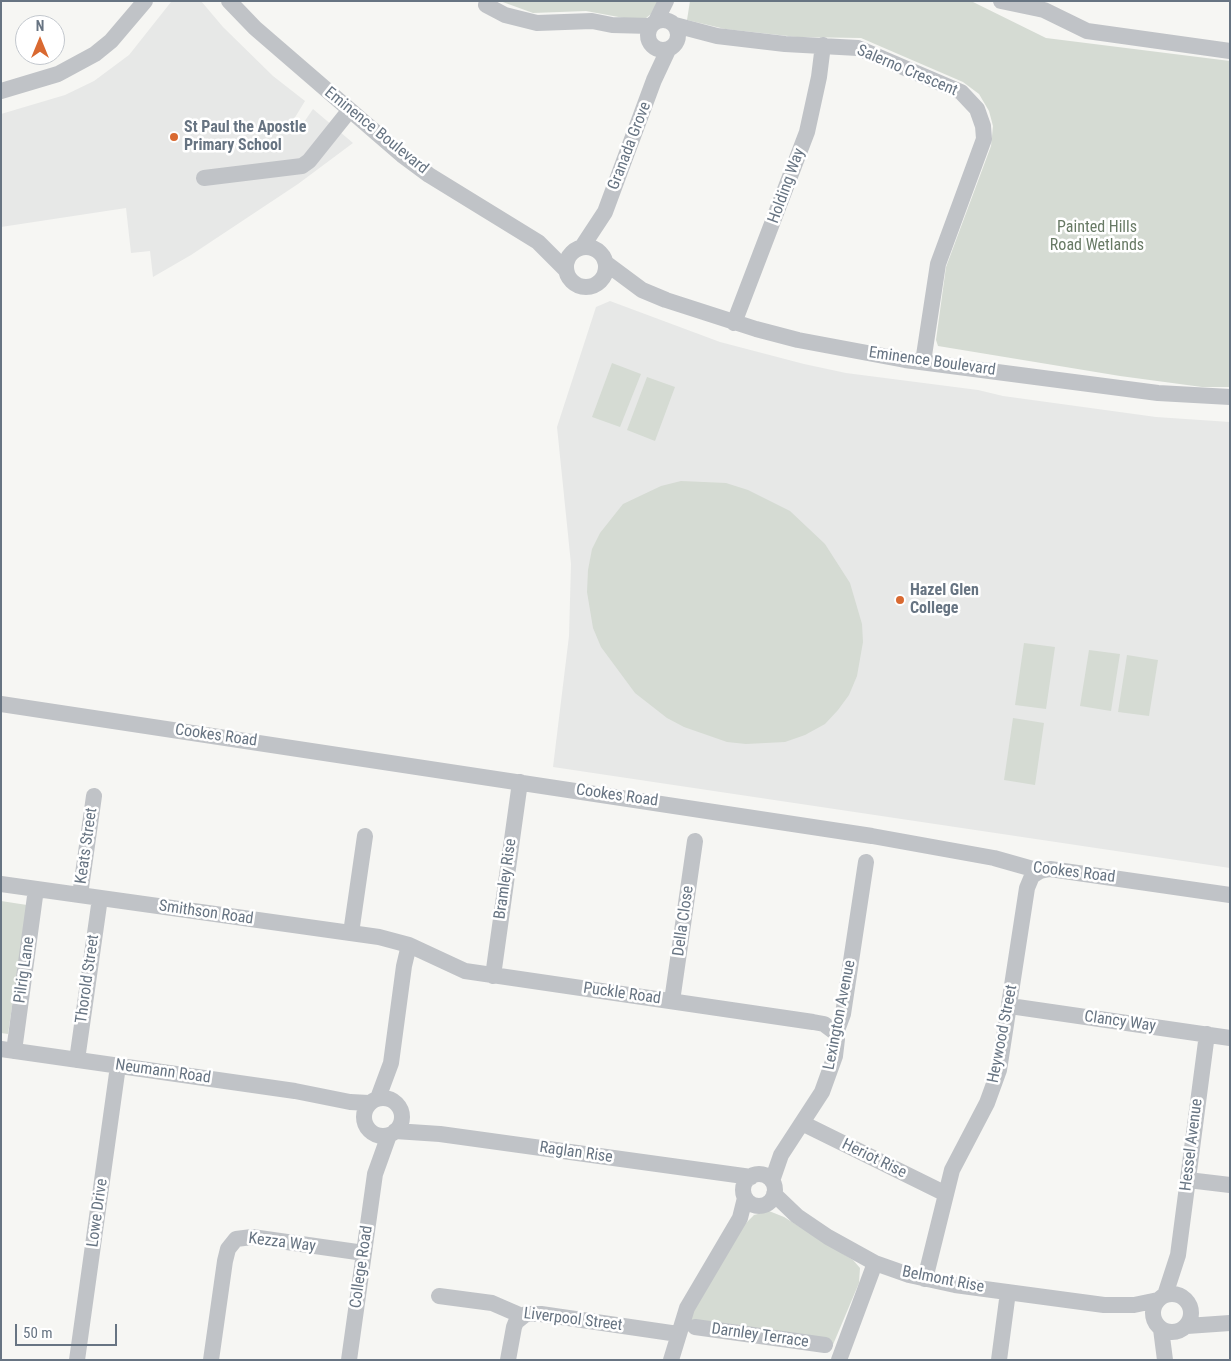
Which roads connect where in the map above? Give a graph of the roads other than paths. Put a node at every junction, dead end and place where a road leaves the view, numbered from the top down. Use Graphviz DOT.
graph roads {
  1 [pos="145,1"];
  2 [pos="229,1"];
  3 [pos="666,1"];
  4 [pos="672,1"];
  5 [pos="1001,1"];
  6 [pos="486,6"];
  7 [pos="663,34"];
  8 [pos="823,45"];
  9 [pos="1230,51"];
  10 [pos="1,91"];
  11 [pos="349,111"];
  12 [pos="204,178"];
  13 [pos="606,212"];
  14 [pos="538,242"];
  15 [pos="578,248"];
  16 [pos="604,259"];
  17 [pos="566,270"];
  18 [pos="597,284"];
  19 [pos="642,290"];
  20 [pos="734,323"];
  21 [pos="923,362"];
  22 [pos="1230,397"];
  23 [pos="1,704"];
  24 [pos="520,782"];
  25 [pos="94,796"];
  26 [pos="364,836"];
  27 [pos="695,841"];
  28 [pos="866,862"];
  29 [pos="1040,871"];
  30 [pos="1,884"];
  31 [pos="36,889"];
  32 [pos="80,895"];
  33 [pos="1230,895"];
  34 [pos="100,898"];
  35 [pos="351,933"];
  36 [pos="410,945"];
  37 [pos="493,976"];
  38 [pos="672,1001"];
  39 [pos="1010,1006"];
  40 [pos="836,1033"];
  41 [pos="1207,1034"];
  42 [pos="1230,1038"];
  43 [pos="8,1050"];
  44 [pos="77,1060"];
  45 [pos="391,1063"];
  46 [pos="118,1066"];
  47 [pos="324,1097"];
  48 [pos="374,1100"];
  49 [pos="400,1109"];
  50 [pos="802,1123"];
  51 [pos="366,1124"];
  52 [pos="392,1133"];
  53 [pos="440,1134"];
  54 [pos="375,1174"];
  55 [pos="1188,1180"];
  56 [pos="1230,1185"];
  57 [pos="758,1191"];
  58 [pos="946,1194"];
  59 [pos="364,1253"];
  60 [pos="1178,1255"];
  61 [pos="875,1263"];
  62 [pos="925,1279"];
  63 [pos="1008,1292"];
  64 [pos="439,1296"];
  65 [pos="1162,1298"];
  66 [pos="1186,1302"];
  67 [pos="1104,1305"];
  68 [pos="522,1316"];
  69 [pos="1230,1322"];
  70 [pos="1158,1326"];
  71 [pos="695,1327"];
  72 [pos="1183,1329"];
  73 [pos="678,1334"];
  74 [pos="825,1345"];
  75 [pos="77,1360"];
  76 [pos="211,1360"];
  77 [pos="348,1360"];
  78 [pos="508,1360"];
  79 [pos="671,1360"];
  80 [pos="839,1360"];
  81 [pos="999,1360"];
  82 [pos="1165,1360"];
  83 [pos="1170,1360"];
  1 -- 10 [label="street"];
  2 -- 11 [label="street, Eminence Boulevard"];
  3 -- 7 [label="street, Granada Grove"];
  4 -- 7 [label="street, Granada Grove"];
  5 -- 9 [label="street"];
  6 -- 7 [label="street, Salerno Crescent"];
  7 -- 8 [label="street, Salerno Crescent"];
  7 -- 13 [label="street, Granada Grove"];
  8 -- 20 [label="street, Holding Way"];
  8 -- 21 [label="street, Salerno Crescent"];
  11 -- 12 [label="street"];
  11 -- 14 [label="street, Eminence Boulevard"];
  13 -- 15 [label="street, Granada Grove"];
  13 -- 16 [label="street, Granada Grove"];
  14 -- 15 [label="street, Eminence Boulevard"];
  14 -- 17 [label="street, Eminence Boulevard"];
  15 -- 16 [label="street"];
  15 -- 17 [label="street"];
  16 -- 18 [label="street"];
  16 -- 19 [label="street, Eminence Boulevard"];
  17 -- 18 [label="street"];
  18 -- 19 [label="street, Eminence Boulevard"];
  19 -- 20 [label="street, Eminence Boulevard"];
  20 -- 21 [label="street, Eminence Boulevard"];
  21 -- 22 [label="street, Eminence Boulevard"];
  23 -- 24 [label="street, Cookes Road"];
  24 -- 29 [label="street, Cookes Road"];
  24 -- 37 [label="street, Bramley Rise"];
  25 -- 32 [label="street, Keats Street"];
  26 -- 35 [label="street"];
  27 -- 38 [label="street, Della Close"];
  28 -- 40 [label="street, Lexington Avenue"];
  29 -- 33 [label="street, Cookes Road"];
  29 -- 39 [label="street, Heywood Street"];
  30 -- 31 [label="street, Smithson Road"];
  31 -- 32 [label="street, Smithson Road"];
  31 -- 43 [label="street, Pilrig Lane"];
  32 -- 34 [label="street, Smithson Road"];
  34 -- 35 [label="street, Smithson Road"];
  34 -- 44 [label="street, Thorold Street"];
  35 -- 36 [label="street, Smithson Road"];
  36 -- 37 [label="street, Puckle Road"];
  36 -- 45 [label="street"];
  37 -- 38 [label="street, Puckle Road"];
  38 -- 40 [label="street, Puckle Road"];
  39 -- 41 [label="street, Clancy Way"];
  39 -- 58 [label="street, Heywood Street"];
  40 -- 50 [label="street, Lexington Avenue"];
  41 -- 42 [label="street, Clancy Way"];
  41 -- 55 [label="street, Hessel Avenue"];
  43 -- 44 [label="street, Neumann Road"];
  44 -- 46 [label="street, Neumann Road"];
  45 -- 48 [label="street"];
  45 -- 49 [label="street"];
  46 -- 47 [label="street, Neumann Road"];
  46 -- 75 [label="street, Lowe Drive"];
  47 -- 48 [label="street, Neumann Road"];
  47 -- 51 [label="street, Neumann Road"];
  48 -- 49 [label="street"];
  48 -- 51 [label="street"];
  49 -- 52 [label="street"];
  49 -- 53 [label="street, Raglan Rise"];
  50 -- 57 [label="street, Lexington Avenue"];
  50 -- 58 [label="street, Heriot Rise"];
  51 -- 52 [label="street"];
  51 -- 54 [label="street, College Road"];
  52 -- 53 [label="street, Raglan Rise"];
  52 -- 54 [label="street, College Road"];
  53 -- 57 [label="street, Raglan Rise"];
  54 -- 59 [label="street, College Road"];
  55 -- 56 [label="street"];
  55 -- 60 [label="street, Hessel Avenue"];
  57 -- 61 [label="street, Belmont Rise"];
  57 -- 73 [label="street, Lexington Avenue"];
  58 -- 62 [label="street, Heywood Street"];
  59 -- 76 [label="street, Kezza Way"];
  59 -- 77 [label="street, College Road"];
  60 -- 65 [label="street, Hessel Avenue"];
  60 -- 66 [label="street, Hessel Avenue"];
  61 -- 62 [label="street, Belmont Rise"];
  61 -- 80 [label="street"];
  62 -- 63 [label="street, Belmont Rise"];
  63 -- 67 [label="street, Belmont Rise"];
  63 -- 81 [label="street"];
  64 -- 68 [label="street, Liverpool Street"];
  65 -- 66 [label="street"];
  65 -- 67 [label="street, Belmont Rise"];
  65 -- 70 [label="street"];
  66 -- 69 [label="street"];
  66 -- 72 [label="street"];
  67 -- 70 [label="street, Belmont Rise"];
  68 -- 73 [label="street, Liverpool Street"];
  68 -- 78 [label="street"];
  69 -- 72 [label="street"];
  70 -- 72 [label="street"];
  70 -- 82 [label="street"];
  71 -- 74 [label="street, Darnley Terrace"];
  72 -- 83 [label="street"];
  73 -- 79 [label="street, Lexington Avenue"];
}
